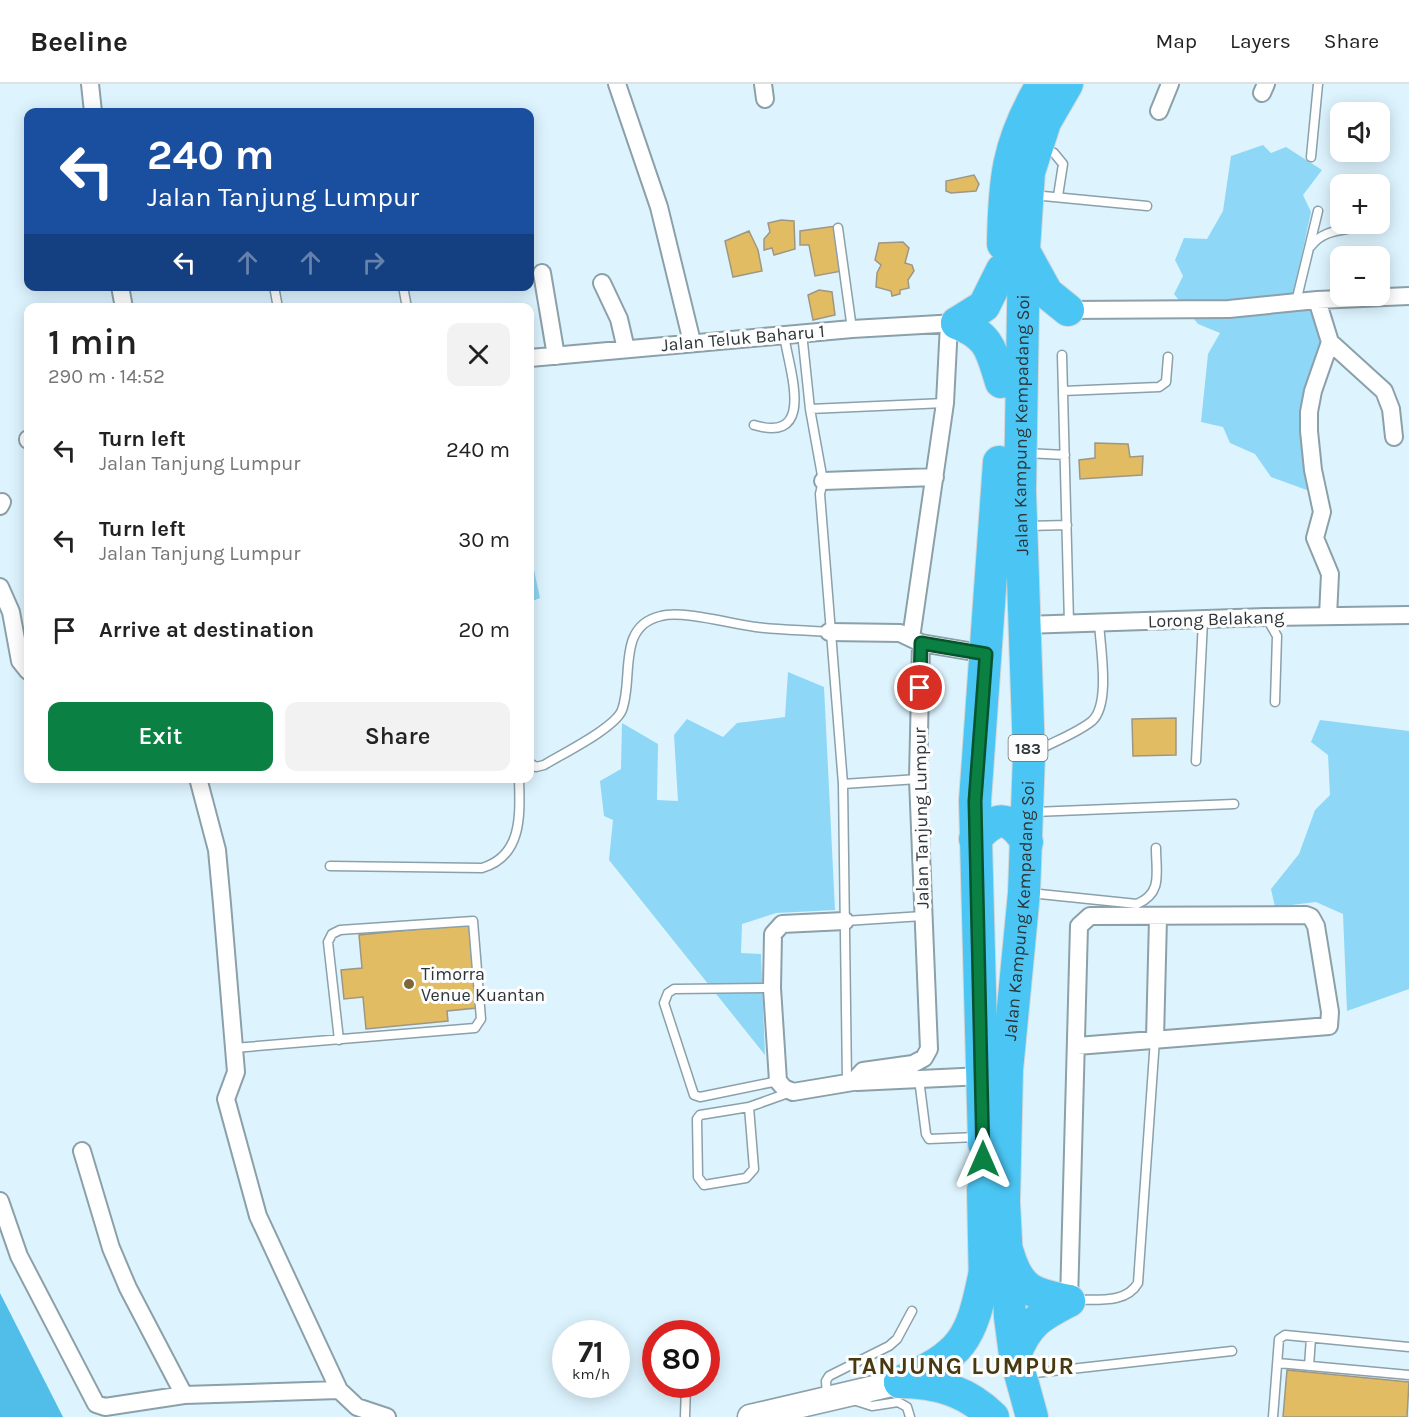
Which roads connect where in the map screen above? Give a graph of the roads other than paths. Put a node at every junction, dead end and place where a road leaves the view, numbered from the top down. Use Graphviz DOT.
graph roads {
  1 [pos="90,84"];
  2 [pos="617,84"];
  3 [pos="1042,84"];
  4 [pos="1067,84"];
  5 [pos="1170,84"];
  6 [pos="1318,84"];
  7 [pos="93,108"];
  8 [pos="1159,111"];
  9 [pos="1037,145"];
  10 [pos="1311,157"];
  11 [pos="1026,195"];
  12 [pos="1058,196"];
  13 [pos="1147,206"];
  14 [pos="1318,211"];
  15 [pos="838,228"];
  16 [pos="1330,232"];
  17 [pos="1309,248"];
  18 [pos="1013,259"];
  19 [pos="542,273"];
  20 [pos="602,283"];
  21 [pos="1409,296"];
  22 [pos="1317,300"];
  23 [pos="1296,302"];
  24 [pos="1068,310"];
  25 [pos="953,323"];
  26 [pos="852,329"];
  27 [pos="802,333"];
  28 [pos="784,335"];
  29 [pos="692,342"];
  30 [pos="1330,342"];
  31 [pos="626,349"];
  32 [pos="1021,355"];
  33 [pos="1062,355"];
  34 [pos="556,356"];
  35 [pos="1168,357"];
  36 [pos="534,358"];
  37 [pos="1001,382"];
  38 [pos="1063,391"];
  39 [pos="945,403"];
  40 [pos="810,409"];
  41 [pos="754,425"];
  42 [pos="1394,437"];
  43 [pos="1020,453"];
  44 [pos="1065,455"];
  45 [pos="935,477"];
  46 [pos="823,481"];
  47 [pos="1067,525"];
  48 [pos="1020,526"];
  49 [pos="0,587"];
  50 [pos="1409,615"];
  51 [pos="1328,616"];
  52 [pos="1266,617"];
  53 [pos="1100,621"];
  54 [pos="1203,621"];
  55 [pos="1069,623"];
  56 [pos="1024,625"];
  57 [pos="829,632"];
  58 [pos="916,641"];
  59 [pos="986,654"];
  60 [pos="24,666"];
  61 [pos="1275,702"];
  62 [pos="977,760"];
  63 [pos="1196,761"];
  64 [pos="1028,762"];
  65 [pos="534,766"];
  66 [pos="918,779"];
  67 [pos="199,783"];
  68 [pos="519,783"];
  69 [pos="843,784"];
  70 [pos="1234,804"];
  71 [pos="1027,827"];
  72 [pos="975,839"];
  73 [pos="1156,848"];
  74 [pos="330,866"];
  75 [pos="1024,893"];
  76 [pos="923,916"];
  77 [pos="1158,918"];
  78 [pos="845,921"];
  79 [pos="772,988"];
  80 [pos="1155,1039"];
  81 [pos="339,1040"];
  82 [pos="1077,1046"];
  83 [pos="234,1048"];
  84 [pos="983,1076"];
  85 [pos="919,1079"];
  86 [pos="778,1081"];
  87 [pos="850,1082"];
  88 [pos="793,1092"];
  89 [pos="748,1107"];
  90 [pos="984,1137"];
  91 [pos="82,1151"];
  92 [pos="0,1201"];
  93 [pos="1005,1243"];
  94 [pos="984,1276"];
  95 [pos="1069,1301"];
  96 [pos="912,1311"];
  97 [pos="1311,1338"];
  98 [pos="1409,1347"];
  99 [pos="1232,1351"];
  100 [pos="1278,1363"];
  101 [pos="1018,1365"];
  102 [pos="1309,1366"];
  103 [pos="1409,1375"];
  104 [pos="900,1382"];
  105 [pos="339,1390"];
  106 [pos="184,1395"];
  107 [pos="835,1397"];
  108 [pos="686,1398"];
  109 [pos="387,1417"];
  110 [pos="685,1417"];
  111 [pos="750,1417"];
  112 [pos="910,1417"];
  113 [pos="993,1417"];
  114 [pos="1010,1417"];
  115 [pos="1032,1417"];
  116 [pos="1273,1417"];
  1 -- 7 [label="street"];
  2 -- 29 [label="street"];
  3 -- 18 [label="highway, Jalan Kampung Kempadang Soi / 183"];
  4 -- 9 [label="highway, Jalan Kampung Kempadang Soi / 183"];
  5 -- 8 [label="street"];
  6 -- 10 [label="lane"];
  9 -- 11 [label="highway, Jalan Kampung Kempadang Soi / 183"];
  9 -- 12 [label="lane"];
  11 -- 12 [label="lane"];
  11 -- 18 [label="highway, Jalan Kampung Kempadang Soi / 183"];
  12 -- 13 [label="lane"];
  14 -- 17 [label="lane"];
  15 -- 26 [label="lane"];
  16 -- 17 [label="lane"];
  17 -- 23 [label="lane"];
  18 -- 24 [label="highway"];
  18 -- 25 [label="highway"];
  18 -- 32 [label="highway, Jalan Kampung Kempadang Soi / 183"];
  18 -- 37 [label="highway, Jalan Kampung Kempadang Soi / 183"];
  19 -- 34 [label="street"];
  20 -- 31 [label="street"];
  21 -- 22 [label="street"];
  22 -- 23 [label="street"];
  22 -- 30 [label="street"];
  23 -- 24 [label="street"];
  24 -- 32 [label="highway"];
  25 -- 26 [label="street, Jalan Teluk Baharu 1"];
  25 -- 37 [label="highway"];
  25 -- 39 [label="street, Jalan Tanjung Lumpur"];
  26 -- 27 [label="street, Jalan Teluk Baharu 1"];
  27 -- 28 [label="street, Jalan Teluk Baharu 1"];
  27 -- 40 [label="lane"];
  28 -- 29 [label="street, Jalan Teluk Baharu 1"];
  28 -- 41 [label="lane"];
  29 -- 31 [label="street, Jalan Teluk Baharu 1"];
  30 -- 42 [label="street"];
  30 -- 51 [label="street"];
  31 -- 34 [label="street, Jalan Teluk Baharu 1"];
  32 -- 43 [label="highway, Jalan Kampung Kempadang Soi / 183"];
  33 -- 38 [label="lane"];
  34 -- 36 [label="street, Jalan Teluk Baharu 1"];
  35 -- 38 [label="lane"];
  37 -- 59 [label="highway, Jalan Kampung Kempadang Soi / 183"];
  38 -- 44 [label="lane"];
  39 -- 40 [label="lane"];
  39 -- 45 [label="street, Jalan Tanjung Lumpur"];
  40 -- 46 [label="lane"];
  43 -- 44 [label="lane"];
  43 -- 48 [label="highway, Jalan Kampung Kempadang Soi / 183"];
  44 -- 47 [label="lane"];
  45 -- 46 [label="street"];
  45 -- 58 [label="street, Jalan Tanjung Lumpur"];
  46 -- 57 [label="lane"];
  47 -- 48 [label="lane"];
  47 -- 55 [label="lane"];
  48 -- 56 [label="highway, Jalan Kampung Kempadang Soi / 183"];
  49 -- 60 [label="street"];
  50 -- 51 [label="street, Lorong Belakang"];
  51 -- 52 [label="street, Lorong Belakang"];
  52 -- 54 [label="street, Lorong Belakang"];
  52 -- 61 [label="lane"];
  53 -- 54 [label="street, Lorong Belakang"];
  53 -- 55 [label="street, Lorong Belakang"];
  53 -- 64 [label="lane"];
  54 -- 63 [label="lane"];
  55 -- 56 [label="street, Lorong Belakang"];
  56 -- 64 [label="highway, Jalan Kampung Kempadang Soi / 183"];
  57 -- 58 [label="street"];
  57 -- 65 [label="lane"];
  57 -- 69 [label="lane"];
  58 -- 59 [label="street"];
  58 -- 66 [label="street, Jalan Tanjung Lumpur"];
  59 -- 62 [label="highway, Jalan Kampung Kempadang Soi / 183"];
  62 -- 64 [label="highway"];
  62 -- 72 [label="highway, Jalan Kampung Kempadang Soi / 183"];
  64 -- 71 [label="highway, Jalan Kampung Kempadang Soi / 183"];
  66 -- 69 [label="lane"];
  66 -- 76 [label="street, Jalan Tanjung Lumpur"];
  67 -- 83 [label="street"];
  68 -- 74 [label="lane"];
  69 -- 78 [label="lane"];
  70 -- 71 [label="lane"];
  71 -- 72 [label="highway"];
  71 -- 75 [label="highway, Jalan Kampung Kempadang Soi / 183"];
  72 -- 84 [label="highway, Jalan Kampung Kempadang Soi / 183"];
  73 -- 75 [label="lane"];
  75 -- 93 [label="highway, Jalan Kampung Kempadang Soi / 183"];
  76 -- 78 [label="lane"];
  76 -- 87 [label="street, Jalan Tanjung Lumpur"];
  77 -- 80 [label="street"];
  77 -- 80 [label="street"];
  77 -- 82 [label="street"];
  78 -- 79 [label="street"];
  78 -- 87 [label="lane"];
  79 -- 86 [label="street"];
  79 -- 86 [label="lane"];
  80 -- 82 [label="street"];
  80 -- 95 [label="lane"];
  81 -- 81 [label="lane"];
  81 -- 83 [label="lane"];
  82 -- 95 [label="street"];
  83 -- 105 [label="street"];
  84 -- 85 [label="street"];
  84 -- 90 [label="highway, Jalan Kampung Kempadang Soi / 183"];
  85 -- 87 [label="street"];
  85 -- 90 [label="lane"];
  86 -- 88 [label="street"];
  87 -- 88 [label="street"];
  88 -- 89 [label="lane"];
  89 -- 89 [label="lane"];
  90 -- 94 [label="highway, Jalan Kampung Kempadang Soi / 183"];
  91 -- 106 [label="street"];
  92 -- 106 [label="street"];
  93 -- 95 [label="highway"];
  93 -- 101 [label="highway, Jalan Kampung Kempadang Soi / 183"];
  94 -- 104 [label="highway"];
  94 -- 114 [label="highway, Jalan Kampung Kempadang Soi / 183"];
  95 -- 101 [label="highway"];
  96 -- 107 [label="lane"];
  97 -- 98 [label="lane"];
  97 -- 100 [label="lane"];
  97 -- 102 [label="lane"];
  99 -- 101 [label="lane"];
  100 -- 102 [label="lane"];
  100 -- 116 [label="lane"];
  101 -- 115 [label="highway, Jalan Kampung Kempadang Soi / 183"];
  102 -- 103 [label="lane"];
  104 -- 107 [label="street"];
  104 -- 113 [label="highway"];
  105 -- 106 [label="street"];
  105 -- 109 [label="street"];
  107 -- 111 [label="street"];
  107 -- 112 [label="lane"];
  108 -- 110 [label="lane"];
}
